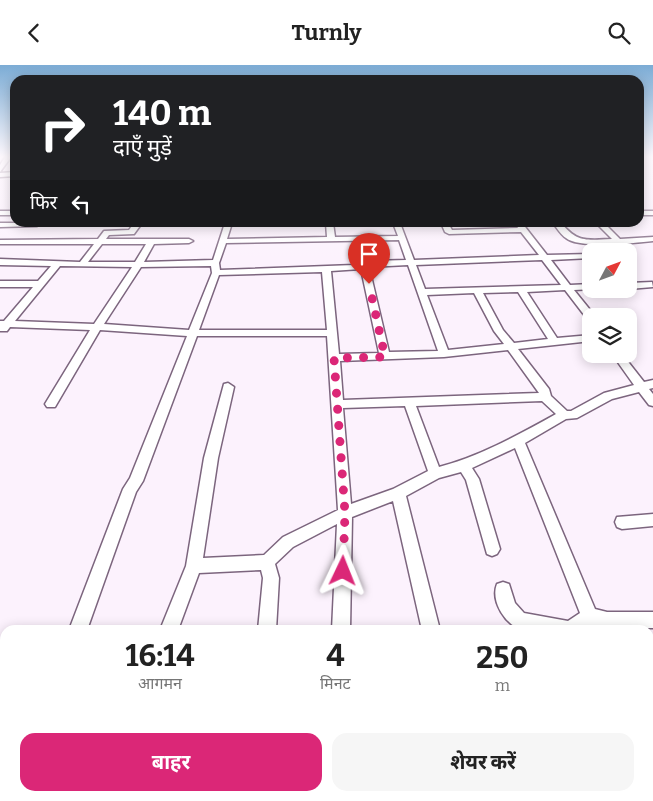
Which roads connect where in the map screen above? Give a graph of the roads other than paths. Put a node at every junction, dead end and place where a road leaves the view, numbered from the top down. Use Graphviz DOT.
graph roads {
  1 [pos="135,227"];
  2 [pos="227,227"];
  3 [pos="330,227"];
  4 [pos="399,227"];
  5 [pos="447,227"];
  6 [pos="509,227"];
  7 [pos="522,227"];
  8 [pos="561,227"];
  9 [pos="604,227"];
  10 [pos="403,238"];
  11 [pos="331,239"];
  12 [pos="649,239"];
  13 [pos="617,240"];
  14 [pos="189,241"];
  15 [pos="223,241"];
  16 [pos="0,242"];
  17 [pos="100,242"];
  18 [pos="151,242"];
  19 [pos="602,242"];
  20 [pos="653,245"];
  21 [pos="582,256"];
  22 [pos="544,257"];
  23 [pos="0,262"];
  24 [pos="83,263"];
  25 [pos="411,263"];
  26 [pos="57,264"];
  27 [pos="139,264"];
  28 [pos="365,266"];
  29 [pos="216,268"];
  30 [pos="326,270"];
  31 [pos="0,284"];
  32 [pos="39,284"];
  33 [pos="652,285"];
  34 [pos="638,286"];
  35 [pos="568,287"];
  36 [pos="582,287"];
  37 [pos="521,289"];
  38 [pos="422,292"];
  39 [pos="478,292"];
  40 [pos="584,308"];
  41 [pos="2,327"];
  42 [pos="96,327"];
  43 [pos="194,332"];
  44 [pos="332,333"];
  45 [pos="582,339"];
  46 [pos="554,341"];
  47 [pos="512,348"];
  48 [pos="444,354"];
  49 [pos="385,357"];
  50 [pos="334,358"];
  51 [pos="626,363"];
  52 [pos="647,385"];
  53 [pos="228,387"];
  54 [pos="545,397"];
  55 [pos="409,401"];
  56 [pos="653,402"];
  57 [pos="51,404"];
  58 [pos="338,404"];
  59 [pos="564,415"];
  60 [pos="518,441"];
  61 [pos="464,466"];
  62 [pos="436,473"];
  63 [pos="398,493"];
  64 [pos="345,513"];
  65 [pos="653,520"];
  66 [pos="622,522"];
  67 [pos="492,549"];
  68 [pos="268,562"];
  69 [pos="194,566"];
  70 [pos="503,590"];
  71 [pos="590,616"];
  72 [pos="653,620"];
  73 [pos="80,625"];
  74 [pos="171,625"];
  75 [pos="266,625"];
  76 [pos="341,625"];
  77 [pos="430,625"];
  78 [pos="542,625"];
  79 [pos="577,625"];
  1 -- 17 [label="street"];
  2 -- 15 [label="street"];
  3 -- 11 [label="street"];
  4 -- 10 [label="street"];
  5 -- 6 [label="street"];
  7 -- 22 [label="street"];
  8 -- 19 [label="street"];
  9 -- 13 [label="street"];
  10 -- 11 [label="street"];
  10 -- 25 [label="street"];
  11 -- 15 [label="street"];
  12 -- 13 [label="street"];
  12 -- 20 [label="street"];
  13 -- 19 [label="street"];
  14 -- 18 [label="street"];
  15 -- 29 [label="street"];
  16 -- 17 [label="street"];
  17 -- 18 [label="street"];
  17 -- 24 [label="street"];
  18 -- 27 [label="street"];
  21 -- 22 [label="street"];
  22 -- 25 [label="street"];
  22 -- 35 [label="street"];
  23 -- 26 [label="street"];
  24 -- 26 [label="street"];
  24 -- 27 [label="street"];
  25 -- 28 [label="street"];
  25 -- 38 [label="street"];
  26 -- 32 [label="street"];
  27 -- 29 [label="street"];
  27 -- 42 [label="street"];
  28 -- 30 [label="street"];
  28 -- 49 [label="street"];
  29 -- 30 [label="street"];
  29 -- 43 [label="street"];
  30 -- 44 [label="street"];
  31 -- 32 [label="street"];
  32 -- 41 [label="street"];
  33 -- 34 [label="street"];
  35 -- 36 [label="street"];
  35 -- 37 [label="street"];
  35 -- 40 [label="street"];
  37 -- 39 [label="street"];
  37 -- 46 [label="street"];
  38 -- 39 [label="street"];
  38 -- 48 [label="street"];
  39 -- 47 [label="street"];
  41 -- 42 [label="street"];
  42 -- 43 [label="street"];
  42 -- 57 [label="street"];
  43 -- 44 [label="street"];
  43 -- 73 [label="street"];
  44 -- 50 [label="street"];
  45 -- 46 [label="street"];
  46 -- 47 [label="street"];
  47 -- 48 [label="street"];
  47 -- 54 [label="street"];
  48 -- 49 [label="street"];
  49 -- 50 [label="street"];
  50 -- 58 [label="street"];
  51 -- 52 [label="street"];
  52 -- 56 [label="street"];
  52 -- 59 [label="street"];
  53 -- 69 [label="street"];
  54 -- 55 [label="street"];
  54 -- 59 [label="street"];
  55 -- 58 [label="street"];
  55 -- 62 [label="street"];
  58 -- 64 [label="street"];
  59 -- 60 [label="street"];
  60 -- 61 [label="street"];
  60 -- 71 [label="street"];
  61 -- 62 [label="street"];
  61 -- 67 [label="street"];
  62 -- 63 [label="street"];
  63 -- 64 [label="street"];
  63 -- 77 [label="street"];
  64 -- 68 [label="street"];
  64 -- 76 [label="street"];
  65 -- 66 [label="street"];
  68 -- 69 [label="street"];
  68 -- 75 [label="street"];
  69 -- 74 [label="street"];
  70 -- 78 [label="street"];
  71 -- 72 [label="street"];
  71 -- 79 [label="street"];
}
